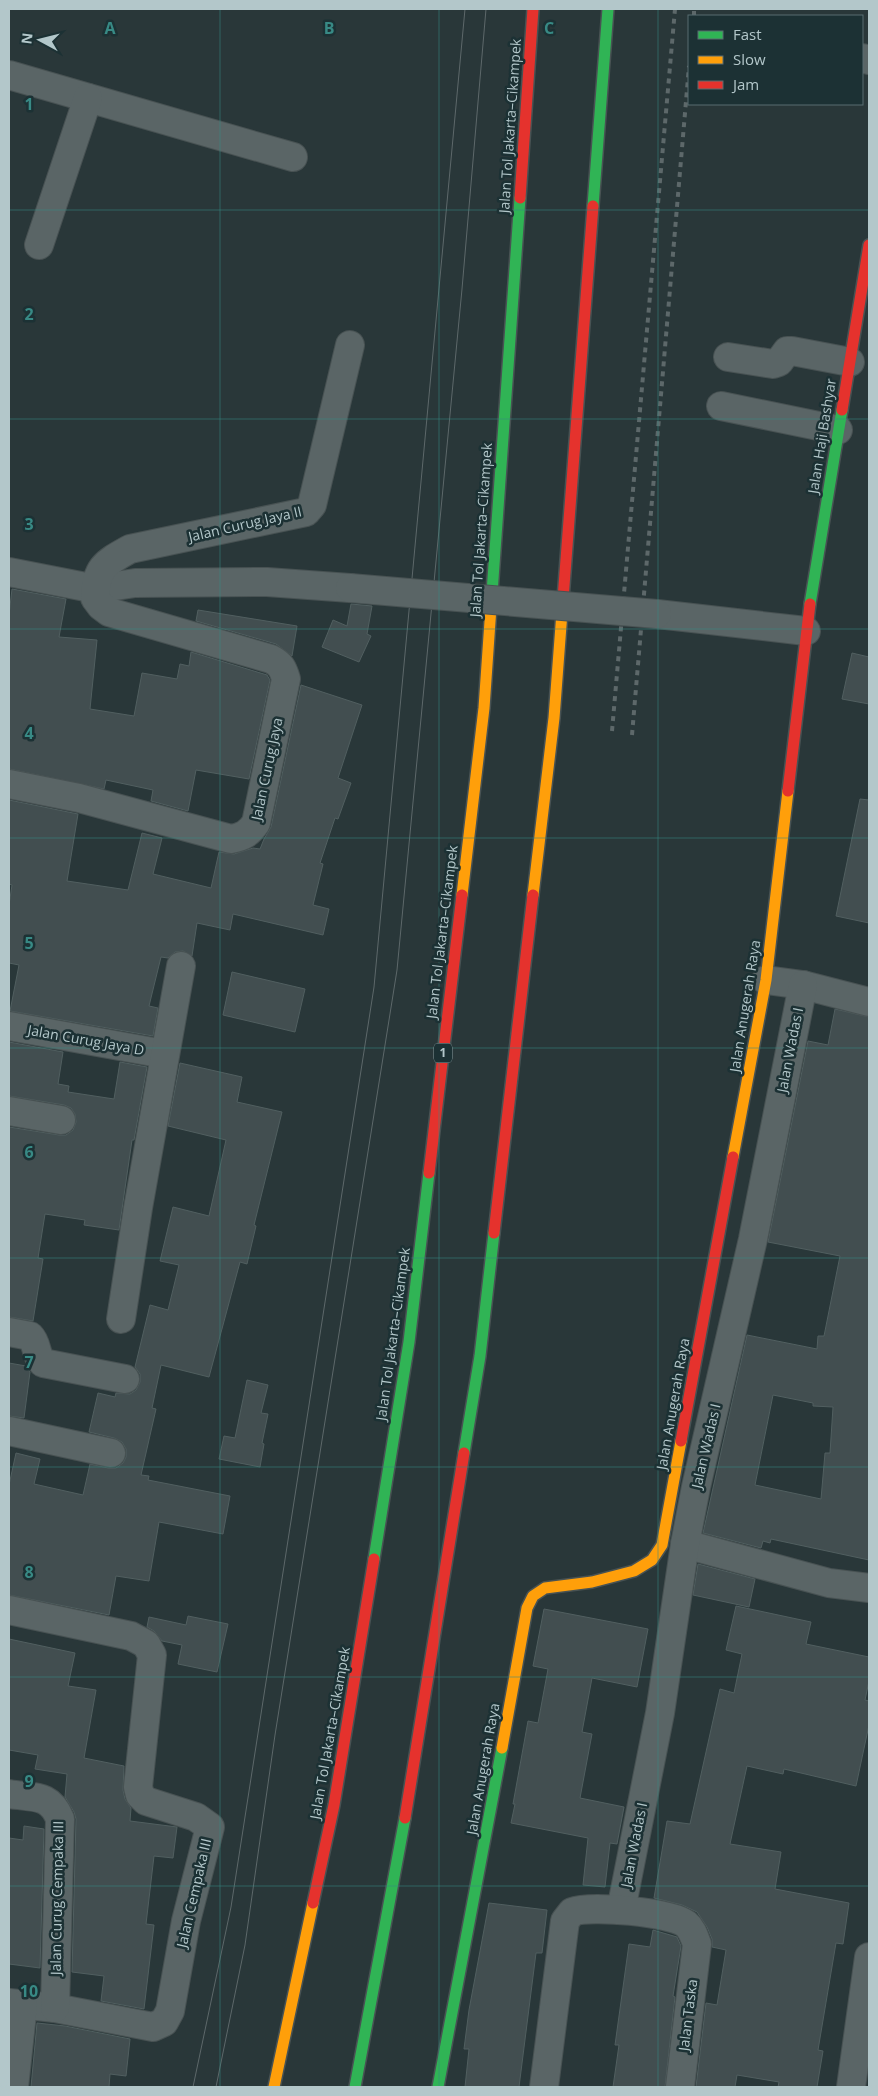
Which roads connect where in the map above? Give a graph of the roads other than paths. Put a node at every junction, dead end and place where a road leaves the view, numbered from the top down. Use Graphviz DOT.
graph roads {
  1 [pos="533,9"];
  2 [pos="608,9"];
  3 [pos="9,75"];
  4 [pos="88,98"];
  5 [pos="293,157"];
  6 [pos="39,245"];
  7 [pos="869,246"];
  8 [pos="865,295"];
  9 [pos="350,345"];
  10 [pos="728,357"];
  11 [pos="850,362"];
  12 [pos="721,406"];
  13 [pos="838,430"];
  14 [pos="9,572"];
  15 [pos="96,589"];
  16 [pos="806,631"];
  17 [pos="9,784"];
  18 [pos="181,966"];
  19 [pos="766,980"];
  20 [pos="803,985"];
  21 [pos="869,1002"];
  22 [pos="9,1026"];
  23 [pos="164,1054"];
  24 [pos="9,1111"];
  25 [pos="61,1120"];
  26 [pos="121,1319"];
  27 [pos="9,1332"];
  28 [pos="125,1380"];
  29 [pos="9,1431"];
  30 [pos="111,1453"];
  31 [pos="685,1544"];
  32 [pos="869,1588"];
  33 [pos="9,1610"];
  34 [pos="9,1794"];
  35 [pos="620,1910"];
  36 [pos="869,1957"];
  37 [pos="16,2004"];
  38 [pos="56,2008"];
  39 [pos="14,2087"];
  40 [pos="274,2087"];
  41 [pos="355,2087"];
  42 [pos="438,2087"];
  43 [pos="544,2087"];
  44 [pos="680,2087"];
  45 [pos="851,2087"];
  1 -- 40 [label="main road, Jalan Tol Jakarta–Cikampek / 1"];
  2 -- 41 [label="main road"];
  3 -- 4 [label="street"];
  4 -- 5 [label="street"];
  4 -- 6 [label="street"];
  7 -- 8 [label="main road, Jalan Haji Bashyar"];
  8 -- 11 [label="main road, Jalan Haji Bashyar"];
  9 -- 15 [label="street, Jalan Curug Jaya II"];
  10 -- 11 [label="street"];
  11 -- 13 [label="main road, Jalan Haji Bashyar"];
  12 -- 13 [label="street"];
  13 -- 16 [label="main road, Jalan Haji Bashyar"];
  14 -- 15 [label="street"];
  15 -- 16 [label="street, bridge"];
  15 -- 17 [label="street, Jalan Curug Jaya"];
  16 -- 19 [label="main road, Jalan Anugerah Raya"];
  18 -- 23 [label="street"];
  19 -- 20 [label="street"];
  19 -- 42 [label="main road, Jalan Anugerah Raya"];
  20 -- 21 [label="street"];
  20 -- 31 [label="street, Jalan Wadas I"];
  22 -- 23 [label="street, Jalan Curug Jaya D"];
  23 -- 26 [label="street"];
  24 -- 25 [label="street"];
  27 -- 28 [label="street"];
  29 -- 30 [label="street"];
  31 -- 32 [label="street"];
  31 -- 35 [label="street, Jalan Wadas I"];
  33 -- 38 [label="street, Jalan Cempaka III"];
  34 -- 38 [label="street, Jalan Curug Cempaka III"];
  35 -- 43 [label="street"];
  35 -- 44 [label="street, Jalan Taska"];
  36 -- 45 [label="street"];
  37 -- 38 [label="street, Jalan Cempaka III"];
  37 -- 39 [label="street"];
}
